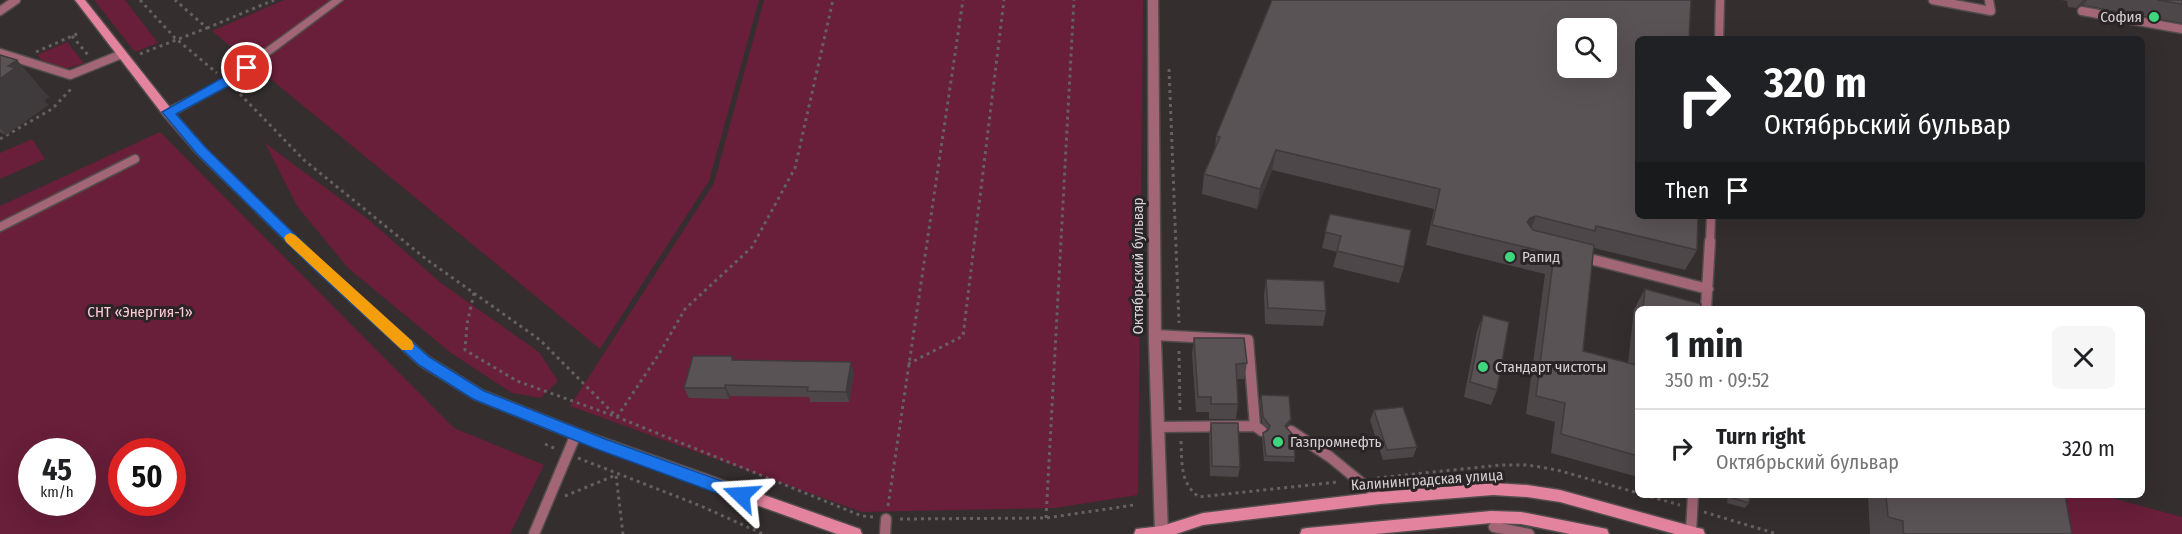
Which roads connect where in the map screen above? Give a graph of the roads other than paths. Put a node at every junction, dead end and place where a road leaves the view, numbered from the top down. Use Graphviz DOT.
graph roads {
  1 [pos="16,0"];
  2 [pos="80,0"];
  3 [pos="338,0"];
  4 [pos="1153,0"];
  5 [pos="1720,0"];
  6 [pos="1933,0"];
  7 [pos="1989,0"];
  8 [pos="0,11"];
  9 [pos="2082,11"];
  10 [pos="2182,29"];
  11 [pos="1719,36"];
  12 [pos="0,53"];
  13 [pos="122,54"];
  14 [pos="168,112"];
  15 [pos="135,159"];
  16 [pos="1711,219"];
  17 [pos="0,227"];
  18 [pos="1571,254"];
  19 [pos="1708,289"];
  20 [pos="1706,306"];
  21 [pos="1155,335"];
  22 [pos="1159,426"];
  23 [pos="1291,431"];
  24 [pos="576,434"];
  25 [pos="1380,498"];
  26 [pos="1693,498"];
  27 [pos="886,519"];
  28 [pos="1493,526"];
  29 [pos="1165,533"];
  30 [pos="1695,533"];
  31 [pos="534,534"];
  32 [pos="855,534"];
  33 [pos="885,534"];
  34 [pos="1141,534"];
  35 [pos="1307,534"];
  36 [pos="1529,534"];
  37 [pos="1602,534"];
  1 -- 8 [label="lane"];
  2 -- 13 [label="main road"];
  3 -- 14 [label="street"];
  4 -- 21 [label="street, Октябрьский бульвар"];
  5 -- 11 [label="lane"];
  6 -- 7 [label="lane"];
  9 -- 10 [label="lane"];
  12 -- 13 [label="lane"];
  13 -- 14 [label="main road"];
  14 -- 24 [label="main road"];
  15 -- 17 [label="lane"];
  16 -- 19 [label="lane"];
  18 -- 19 [label="lane"];
  19 -- 20 [label="lane"];
  21 -- 22 [label="street, Октябрьский бульвар"];
  21 -- 22 [label="lane"];
  22 -- 29 [label="street, Октябрьский бульвар"];
  23 -- 25 [label="lane"];
  24 -- 31 [label="lane"];
  24 -- 32 [label="main road"];
  25 -- 29 [label="main road, Калининградская улица"];
  25 -- 30 [label="main road, Калининградская улица"];
  26 -- 30 [label="lane"];
  27 -- 33 [label="lane"];
  28 -- 35 [label="main road"];
  28 -- 36 [label="lane"];
  28 -- 37 [label="main road"];
  29 -- 34 [label="main road, Калининградская улица"];
}
